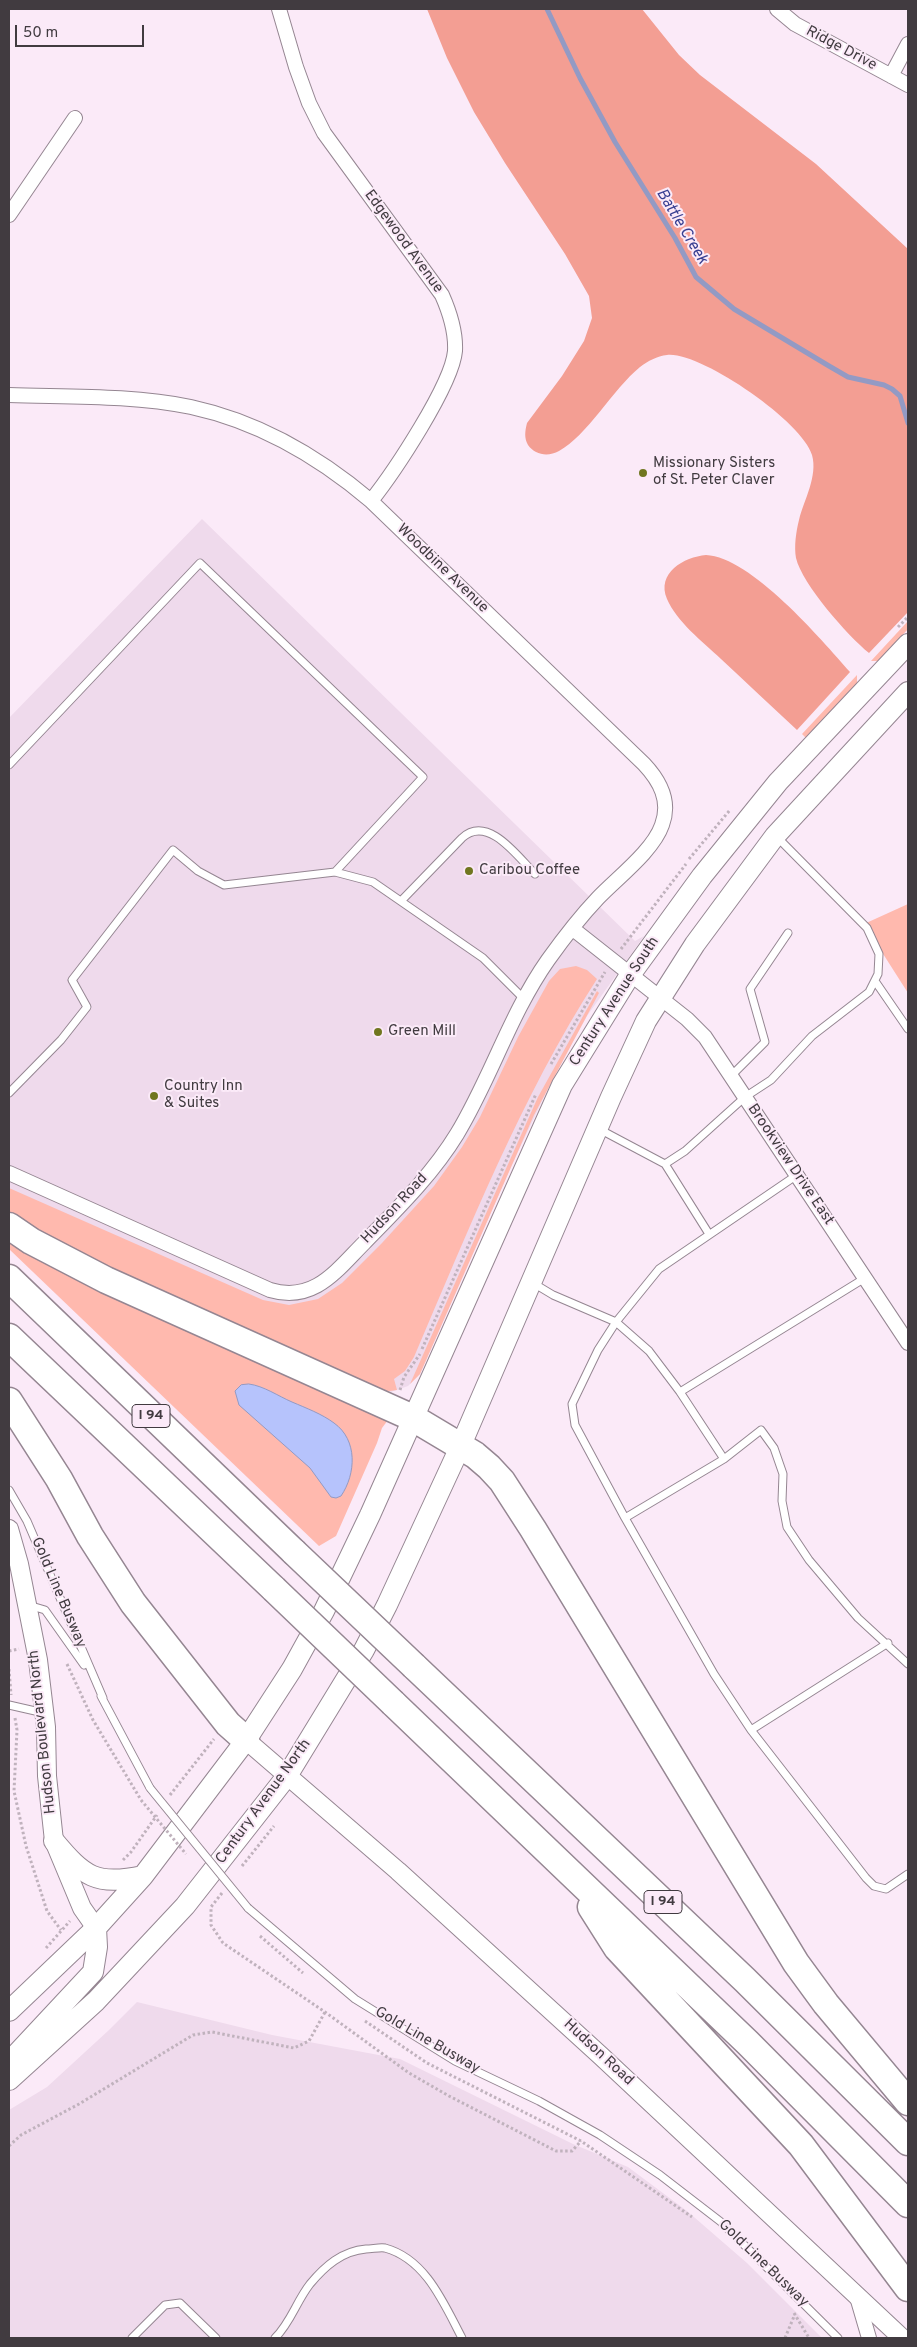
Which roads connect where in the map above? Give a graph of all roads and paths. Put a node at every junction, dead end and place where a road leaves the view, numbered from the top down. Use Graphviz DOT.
graph roads {
  1 [pos="279,9"];
  2 [pos="777,9"];
  3 [pos="908,44"];
  4 [pos="891,76"];
  5 [pos="908,85"];
  6 [pos="75,118"];
  7 [pos="9,214"];
  8 [pos="9,395"];
  9 [pos="371,501"];
  10 [pos="908,644"];
  11 [pos="908,692"];
  12 [pos="9,765"];
  13 [pos="775,836"];
  14 [pos="335,872"];
  15 [pos="535,874"];
  16 [pos="401,902"];
  17 [pos="573,928"];
  18 [pos="788,932"];
  19 [pos="630,975"];
  20 [pos="875,980"];
  21 [pos="660,998"];
  22 [pos="524,999"];
  23 [pos="908,1029"];
  24 [pos="732,1075"];
  25 [pos="9,1093"];
  26 [pos="745,1098"];
  27 [pos="598,1128"];
  28 [pos="665,1164"];
  29 [pos="9,1173"];
  30 [pos="797,1175"];
  31 [pos="9,1226"];
  32 [pos="709,1234"];
  33 [pos="9,1278"];
  34 [pos="865,1278"];
  35 [pos="530,1282"];
  36 [pos="616,1322"];
  37 [pos="9,1338"];
  38 [pos="908,1343"];
  39 [pos="680,1392"];
  40 [pos="9,1402"];
  41 [pos="414,1418"];
  42 [pos="461,1446"];
  43 [pos="724,1459"];
  44 [pos="9,1490"];
  45 [pos="625,1518"];
  46 [pos="9,1529"];
  47 [pos="28,1605"];
  48 [pos="888,1643"];
  49 [pos="35,1645"];
  50 [pos="9,1651"];
  51 [pos="64,1658"];
  52 [pos="908,1664"];
  53 [pos="9,1669"];
  54 [pos="103,1698"];
  55 [pos="10,1705"];
  56 [pos="44,1713"];
  57 [pos="751,1730"];
  58 [pos="246,1740"];
  59 [pos="287,1776"];
  60 [pos="140,1800"];
  61 [pos="54,1841"];
  62 [pos="570,1872"];
  63 [pos="908,1874"];
  64 [pos="143,1876"];
  65 [pos="96,1928"];
  66 [pos="62,1930"];
  67 [pos="253,1930"];
  68 [pos="309,1978"];
  69 [pos="9,2011"];
  70 [pos="324,2012"];
  71 [pos="359,2018"];
  72 [pos="9,2062"];
  73 [pos="9,2080"];
  74 [pos="908,2102"];
  75 [pos="908,2142"];
  76 [pos="9,2146"];
  77 [pos="908,2204"];
  78 [pos="698,2221"];
  79 [pos="908,2288"];
  80 [pos="857,2297"];
  81 [pos="788,2307"];
  82 [pos="795,2314"];
  83 [pos="132,2338"];
  84 [pos="216,2338"];
  85 [pos="275,2338"];
  86 [pos="462,2338"];
  87 [pos="785,2338"];
  88 [pos="809,2338"];
  89 [pos="838,2338"];
  90 [pos="869,2338"];
  91 [pos="902,2338"];
  1 -- 9 [label="street, Edgewood Avenue"];
  2 -- 4 [label="street, Ridge Drive"];
  3 -- 4 [label="street"];
  4 -- 5 [label="street, Ridge Drive"];
  6 -- 7 [label="street"];
  8 -- 9 [label="street, Woodbine Avenue"];
  9 -- 17 [label="street, Woodbine Avenue"];
  10 -- 19 [label="main road, Century Avenue South"];
  11 -- 13 [label="main road"];
  12 -- 14 [label="lane"];
  13 -- 20 [label="lane"];
  13 -- 21 [label="main road"];
  14 -- 16 [label="lane"];
  14 -- 25 [label="lane"];
  15 -- 16 [label="lane"];
  16 -- 22 [label="lane"];
  17 -- 19 [label="street"];
  17 -- 22 [label="street, Hudson Road"];
  18 -- 24 [label="lane"];
  19 -- 21 [label="street"];
  19 -- 41 [label="main road, Century Avenue South"];
  20 -- 23 [label="lane"];
  20 -- 26 [label="lane"];
  21 -- 24 [label="street, Brookview Drive East"];
  21 -- 27 [label="main road"];
  22 -- 29 [label="street, Hudson Road"];
  24 -- 26 [label="street, Brookview Drive East"];
  26 -- 28 [label="lane"];
  26 -- 30 [label="street, Brookview Drive East"];
  27 -- 28 [label="lane"];
  27 -- 35 [label="main road"];
  28 -- 32 [label="lane"];
  30 -- 32 [label="lane"];
  30 -- 34 [label="street, Brookview Drive East"];
  31 -- 41 [label="highway"];
  32 -- 36 [label="lane"];
  33 -- 75 [label="highway, I 94, bridge"];
  34 -- 38 [label="street, Brookview Drive East"];
  34 -- 39 [label="lane"];
  35 -- 36 [label="lane"];
  35 -- 42 [label="main road"];
  36 -- 39 [label="lane"];
  36 -- 45 [label="lane"];
  37 -- 62 [label="highway, I 94, bridge"];
  39 -- 43 [label="lane"];
  40 -- 58 [label="highway"];
  41 -- 42 [label="highway"];
  41 -- 58 [label="main road"];
  42 -- 59 [label="main road, Century Avenue North"];
  42 -- 74 [label="highway"];
  43 -- 45 [label="lane"];
  43 -- 48 [label="lane"];
  44 -- 54 [label="lane, Gold Line Busway"];
  45 -- 57 [label="lane"];
  46 -- 47 [label="street, Hudson Boulevard North"];
  47 -- 49 [label="street, Hudson Boulevard North"];
  47 -- 54 [label="lane, Gold Line Busway"];
  48 -- 52 [label="lane"];
  48 -- 57 [label="lane"];
  49 -- 50 [label="path"];
  49 -- 56 [label="street, Hudson Boulevard North"];
  51 -- 60 [label="path"];
  53 -- 55 [label="path"];
  54 -- 89 [label="lane, Gold Line Busway, bridge"];
  55 -- 56 [label="lane"];
  55 -- 66 [label="path"];
  56 -- 61 [label="street, Hudson Boulevard North"];
  57 -- 63 [label="lane"];
  58 -- 59 [label="street, Hudson Road"];
  58 -- 64 [label="main road"];
  59 -- 73 [label="main road, Century Avenue North"];
  59 -- 80 [label="street, Hudson Road"];
  61 -- 64 [label="main road"];
  61 -- 65 [label="street, Hudson Boulevard North"];
  62 -- 77 [label="highway, I 94"];
  62 -- 79 [label="highway"];
  64 -- 65 [label="main road"];
  65 -- 69 [label="main road"];
  65 -- 72 [label="main road"];
  67 -- 68 [label="path"];
  70 -- 76 [label="path"];
  71 -- 78 [label="path"];
  80 -- 90 [label="street"];
  80 -- 91 [label="street, Hudson Road"];
  81 -- 82 [label="path"];
  82 -- 87 [label="path"];
  82 -- 88 [label="path"];
  83 -- 84 [label="lane"];
  85 -- 86 [label="lane"];
}
